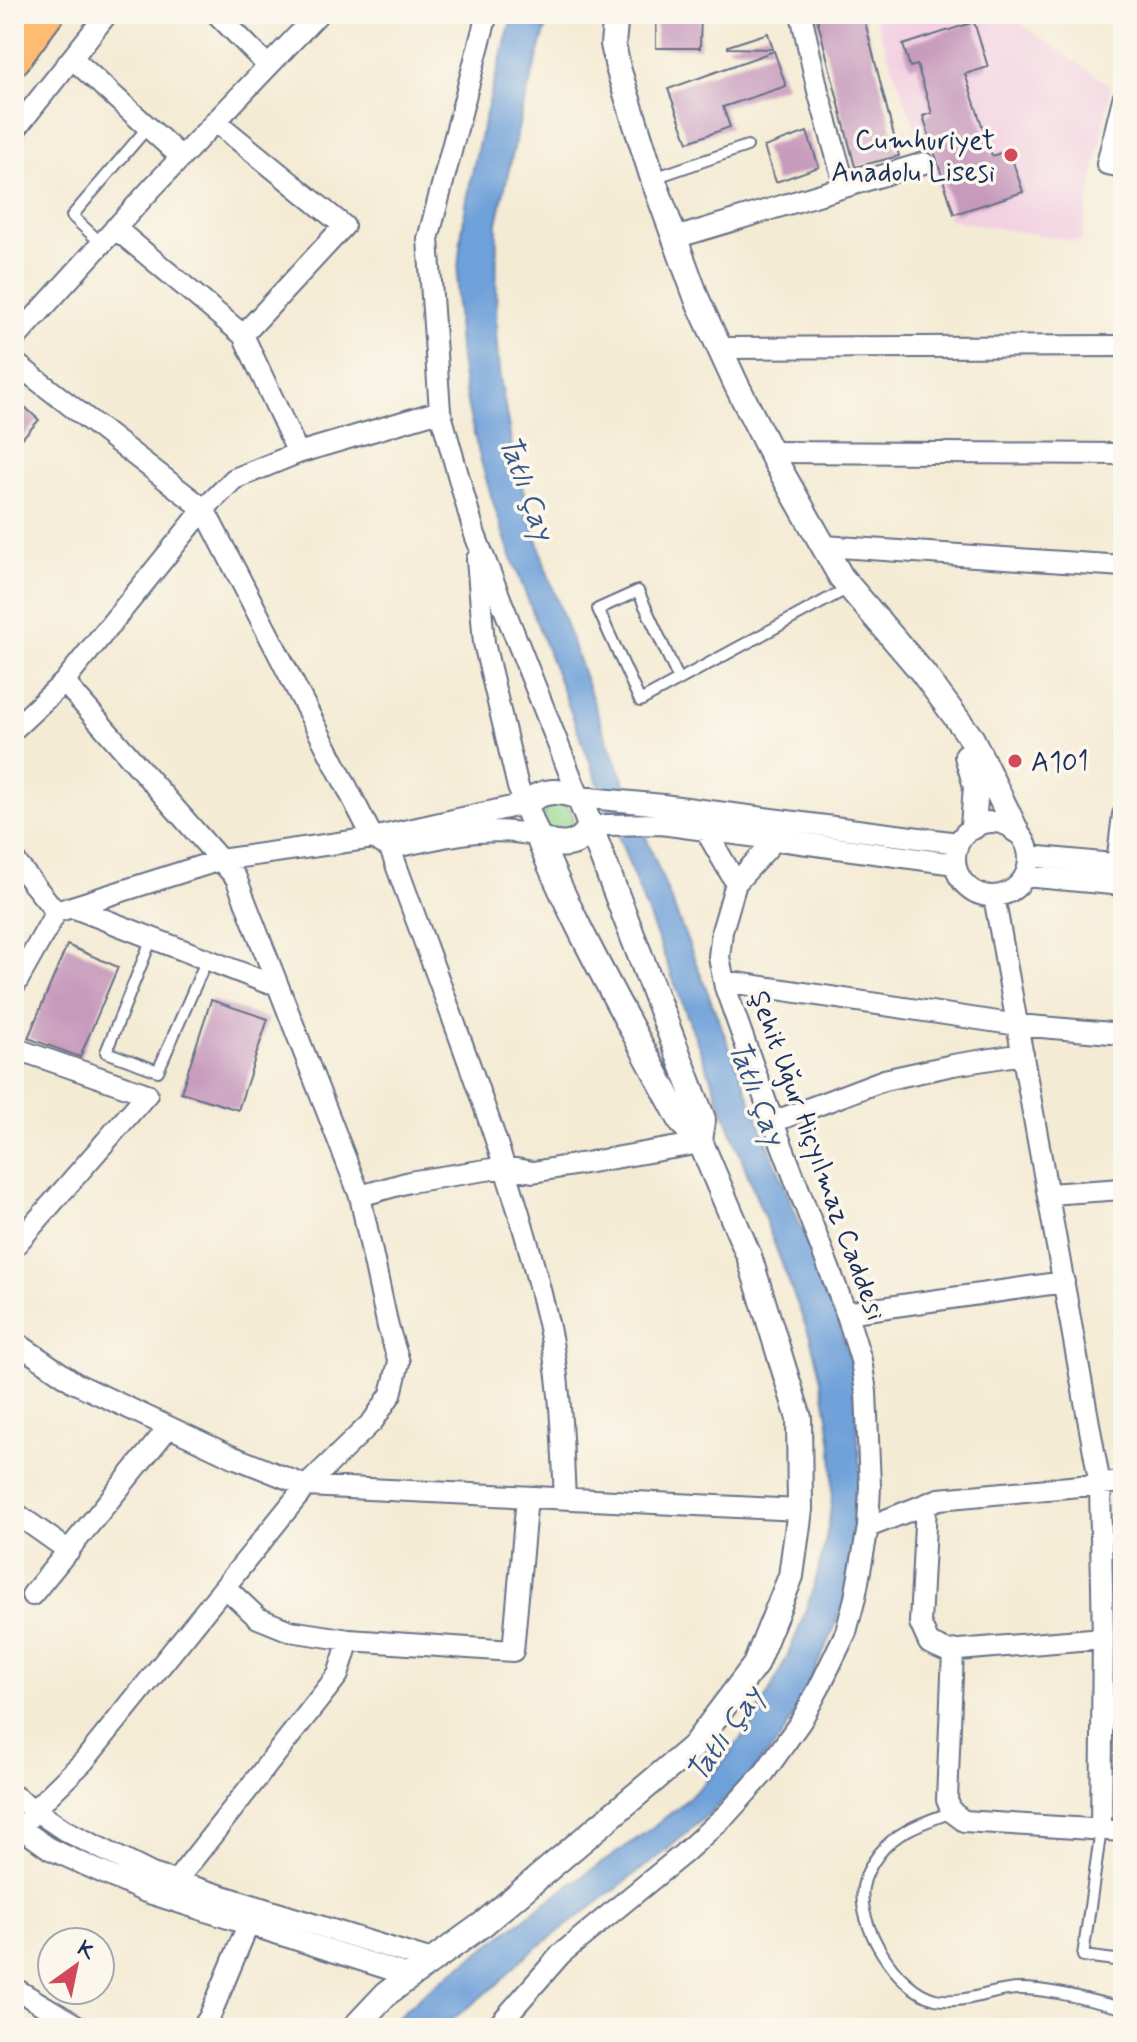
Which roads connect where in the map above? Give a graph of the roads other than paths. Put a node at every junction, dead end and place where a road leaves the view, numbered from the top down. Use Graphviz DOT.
graph roads {
  1 [pos="47,14"];
  2 [pos="107,14"];
  3 [pos="217,14"];
  4 [pos="318,14"];
  5 [pos="487,14"];
  6 [pos="615,14"];
  7 [pos="801,14"];
  8 [pos="72,58"];
  9 [pos="14,59"];
  10 [pos="268,66"];
  11 [pos="1123,99"];
  12 [pos="215,121"];
  13 [pos="148,127"];
  14 [pos="14,131"];
  15 [pos="747,146"];
  16 [pos="181,157"];
  17 [pos="924,163"];
  18 [pos="1123,167"];
  19 [pos="653,179"];
  20 [pos="845,186"];
  21 [pos="108,236"];
  22 [pos="675,238"];
  23 [pos="16,334"];
  24 [pos="243,335"];
  25 [pos="1123,346"];
  26 [pos="719,348"];
  27 [pos="14,362"];
  28 [pos="440,411"];
  29 [pos="771,452"];
  30 [pos="298,453"];
  31 [pos="1123,454"];
  32 [pos="204,509"];
  33 [pos="475,535"];
  34 [pos="824,546"];
  35 [pos="1123,566"];
  36 [pos="850,587"];
  37 [pos="923,673"];
  38 [pos="679,680"];
  39 [pos="64,682"];
  40 [pos="14,729"];
  41 [pos="585,798"];
  42 [pos="525,804"];
  43 [pos="1123,815"];
  44 [pos="595,827"];
  45 [pos="1016,830"];
  46 [pos="706,831"];
  47 [pos="965,835"];
  48 [pos="537,836"];
  49 [pos="775,840"];
  50 [pos="381,843"];
  51 [pos="1029,856"];
  52 [pos="14,860"];
  53 [pos="220,860"];
  54 [pos="955,864"];
  55 [pos="1120,865"];
  56 [pos="1025,876"];
  57 [pos="736,883"];
  58 [pos="1123,885"];
  59 [pos="994,896"];
  60 [pos="64,909"];
  61 [pos="152,938"];
  62 [pos="207,959"];
  63 [pos="724,981"];
  64 [pos="277,983"];
  65 [pos="14,987"];
  66 [pos="1018,1025"];
  67 [pos="1123,1034"];
  68 [pos="14,1048"];
  69 [pos="1023,1054"];
  70 [pos="773,1122"];
  71 [pos="700,1142"];
  72 [pos="505,1167"];
  73 [pos="1123,1189"];
  74 [pos="1048,1194"];
  75 [pos="360,1196"];
  76 [pos="14,1247"];
  77 [pos="1064,1282"];
  78 [pos="846,1313"];
  79 [pos="14,1341"];
  80 [pos="169,1427"];
  81 [pos="1123,1482"];
  82 [pos="1100,1485"];
  83 [pos="306,1486"];
  84 [pos="527,1497"];
  85 [pos="565,1499"];
  86 [pos="926,1505"];
  87 [pos="800,1510"];
  88 [pos="14,1512"];
  89 [pos="868,1527"];
  90 [pos="69,1551"];
  91 [pos="225,1587"];
  92 [pos="32,1595"];
  93 [pos="1103,1638"];
  94 [pos="349,1640"];
  95 [pos="953,1651"];
  96 [pos="14,1796"];
  97 [pos="34,1810"];
  98 [pos="952,1812"];
  99 [pos="1101,1829"];
  100 [pos="17,1830"];
  101 [pos="1123,1831"];
  102 [pos="176,1881"];
  103 [pos="248,1925"];
  104 [pos="432,1961"];
  105 [pos="1123,1961"];
  106 [pos="411,1976"];
  107 [pos="14,1988"];
  108 [pos="1123,2008"];
  109 [pos="81,2028"];
  110 [pos="202,2028"];
  111 [pos="354,2028"];
  112 [pos="496,2028"];
  1 -- 9 [label="highway"];
  2 -- 8 [label="street"];
  3 -- 10 [label="street"];
  4 -- 10 [label="street"];
  5 -- 28 [label="street"];
  6 -- 19 [label="street"];
  7 -- 20 [label="street"];
  8 -- 13 [label="street"];
  8 -- 14 [label="street"];
  10 -- 12 [label="street"];
  11 -- 18 [label="street"];
  12 -- 16 [label="street"];
  12 -- 24 [label="street"];
  13 -- 16 [label="street"];
  13 -- 21 [label="lane"];
  15 -- 19 [label="lane"];
  16 -- 21 [label="street"];
  17 -- 20 [label="street"];
  19 -- 22 [label="street"];
  20 -- 22 [label="street"];
  21 -- 23 [label="street"];
  21 -- 24 [label="street"];
  22 -- 26 [label="street"];
  24 -- 30 [label="street"];
  25 -- 26 [label="street"];
  26 -- 29 [label="street"];
  27 -- 32 [label="street"];
  28 -- 30 [label="street"];
  28 -- 33 [label="street"];
  29 -- 31 [label="street"];
  29 -- 34 [label="street"];
  30 -- 32 [label="street"];
  32 -- 39 [label="street"];
  32 -- 50 [label="street"];
  33 -- 41 [label="street"];
  33 -- 42 [label="street"];
  34 -- 35 [label="street"];
  34 -- 36 [label="street"];
  36 -- 37 [label="street"];
  36 -- 38 [label="lane"];
  37 -- 45 [label="street"];
  37 -- 47 [label="street"];
  38 -- 38 [label="lane"];
  39 -- 40 [label="street"];
  39 -- 53 [label="street"];
  41 -- 42 [label="street"];
  41 -- 44 [label="street"];
  41 -- 47 [label="street"];
  42 -- 48 [label="street"];
  42 -- 50 [label="street"];
  43 -- 55 [label="street"];
  44 -- 46 [label="street"];
  44 -- 48 [label="street"];
  44 -- 71 [label="street"];
  45 -- 47 [label="street"];
  45 -- 51 [label="street"];
  46 -- 49 [label="street"];
  46 -- 57 [label="street"];
  47 -- 54 [label="street"];
  48 -- 50 [label="street"];
  48 -- 71 [label="street"];
  49 -- 54 [label="street"];
  49 -- 57 [label="street"];
  50 -- 53 [label="street"];
  50 -- 72 [label="street"];
  51 -- 55 [label="street"];
  51 -- 56 [label="street"];
  52 -- 60 [label="street"];
  53 -- 60 [label="street"];
  53 -- 64 [label="street"];
  54 -- 59 [label="street"];
  56 -- 58 [label="street"];
  56 -- 59 [label="street"];
  57 -- 63 [label="street, Şehit Uğur Hiçyılmaz Caddesi"];
  59 -- 66 [label="street"];
  60 -- 61 [label="street"];
  60 -- 65 [label="street"];
  61 -- 62 [label="street"];
  61 -- 62 [label="lane"];
  62 -- 64 [label="street"];
  63 -- 66 [label="street"];
  63 -- 70 [label="street, Şehit Uğur Hiçyılmaz Caddesi"];
  64 -- 75 [label="street"];
  66 -- 67 [label="street"];
  66 -- 69 [label="street"];
  68 -- 76 [label="street"];
  69 -- 70 [label="street"];
  69 -- 74 [label="street"];
  70 -- 78 [label="street, Şehit Uğur Hiçyılmaz Caddesi"];
  71 -- 72 [label="street"];
  71 -- 87 [label="street"];
  72 -- 75 [label="street"];
  72 -- 85 [label="street"];
  73 -- 74 [label="street"];
  74 -- 77 [label="street"];
  75 -- 83 [label="street"];
  77 -- 78 [label="street"];
  77 -- 82 [label="street"];
  78 -- 89 [label="street, Şehit Uğur Hiçyılmaz Caddesi"];
  79 -- 80 [label="street"];
  80 -- 83 [label="street"];
  80 -- 90 [label="street"];
  81 -- 82 [label="street"];
  82 -- 86 [label="street"];
  82 -- 93 [label="street"];
  83 -- 84 [label="street"];
  83 -- 91 [label="street"];
  84 -- 85 [label="street"];
  84 -- 94 [label="street"];
  85 -- 87 [label="street"];
  86 -- 89 [label="street"];
  86 -- 95 [label="street"];
  87 -- 104 [label="street"];
  88 -- 90 [label="street"];
  89 -- 112 [label="street, Şehit Uğur Hiçyılmaz Caddesi"];
  90 -- 92 [label="street"];
  91 -- 94 [label="street"];
  91 -- 97 [label="street"];
  93 -- 95 [label="street"];
  93 -- 99 [label="street"];
  94 -- 102 [label="street"];
  95 -- 98 [label="street"];
  96 -- 97 [label="street"];
  97 -- 100 [label="street"];
  97 -- 102 [label="street"];
  98 -- 99 [label="street"];
  98 -- 108 [label="lane"];
  99 -- 101 [label="street"];
  99 -- 105 [label="lane"];
  100 -- 103 [label="street"];
  102 -- 104 [label="street"];
  103 -- 106 [label="street"];
  103 -- 110 [label="street"];
  104 -- 106 [label="street"];
  106 -- 111 [label="street"];
  107 -- 109 [label="street"];
}
